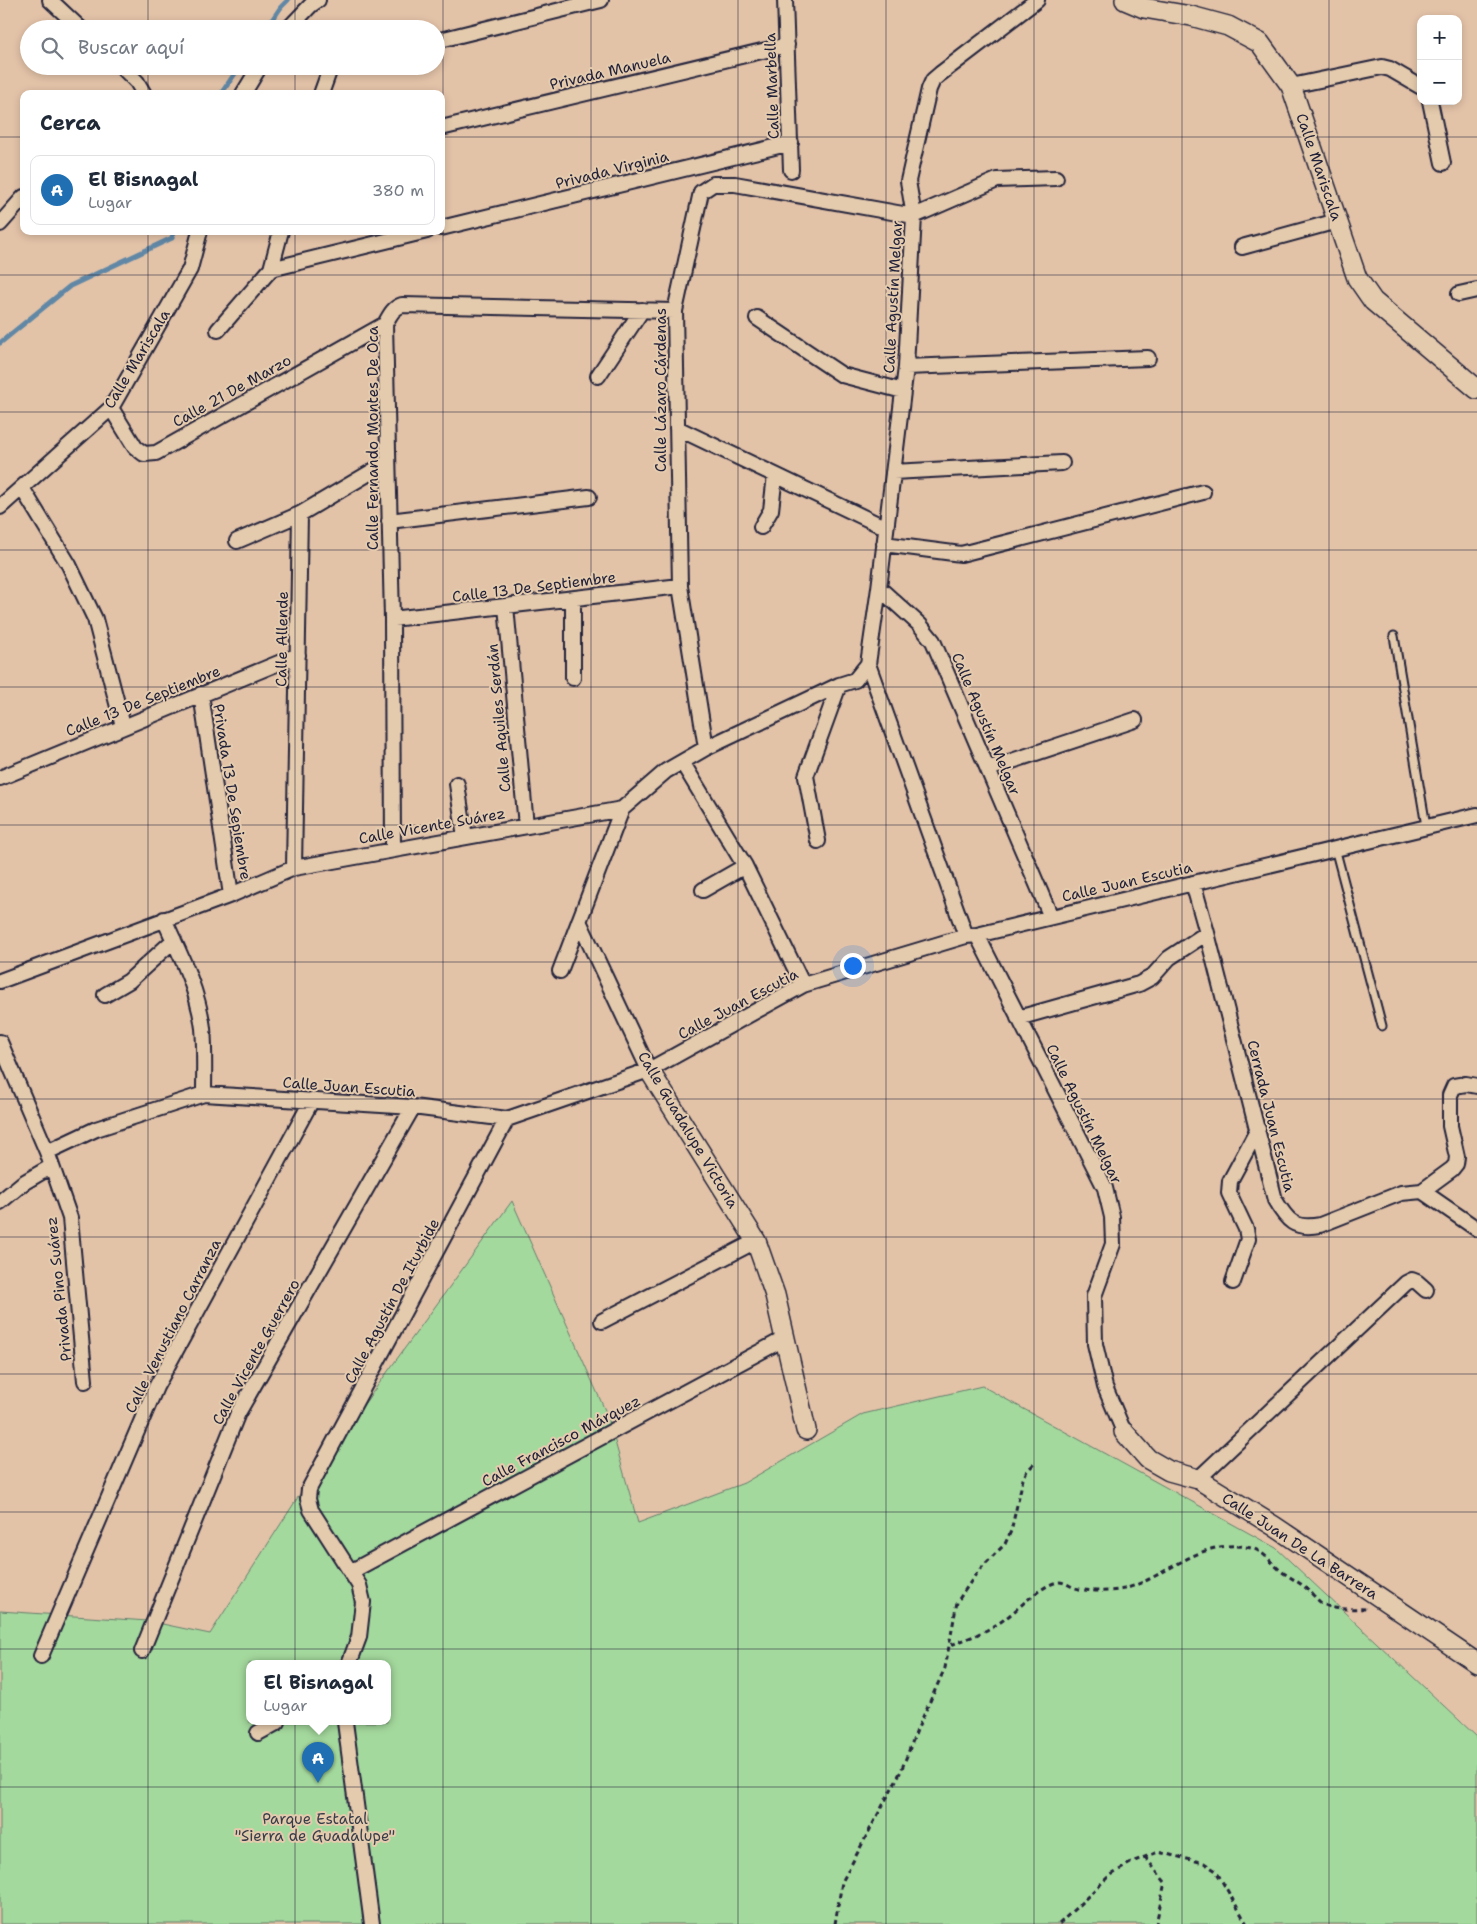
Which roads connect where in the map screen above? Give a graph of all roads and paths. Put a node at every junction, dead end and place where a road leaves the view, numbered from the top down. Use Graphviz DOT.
graph roads {
  1 [pos="50,0"];
  2 [pos="318,0"];
  3 [pos="601,0"];
  4 [pos="785,0"];
  5 [pos="1037,0"];
  6 [pos="1125,0"];
  7 [pos="71,20"];
  8 [pos="297,20"];
  9 [pos="445,38"];
  10 [pos="787,45"];
  11 [pos="131,75"];
  12 [pos="255,75"];
  13 [pos="329,75"];
  14 [pos="1417,85"];
  15 [pos="1291,86"];
  16 [pos="142,90"];
  17 [pos="245,90"];
  18 [pos="323,90"];
  19 [pos="1431,105"];
  20 [pos="445,127"];
  21 [pos="790,143"];
  22 [pos="1443,163"];
  23 [pos="791,170"];
  24 [pos="1056,178"];
  25 [pos="20,202"];
  26 [pos="914,216"];
  27 [pos="1336,221"];
  28 [pos="0,224"];
  29 [pos="445,227"];
  30 [pos="199,235"];
  31 [pos="280,235"];
  32 [pos="411,235"];
  33 [pos="1242,247"];
  34 [pos="271,269"];
  35 [pos="1477,290"];
  36 [pos="1459,294"];
  37 [pos="642,310"];
  38 [pos="675,311"];
  39 [pos="757,318"];
  40 [pos="385,324"];
  41 [pos="218,330"];
  42 [pos="1148,358"];
  43 [pos="906,367"];
  44 [pos="598,376"];
  45 [pos="1477,388"];
  46 [pos="903,391"];
  47 [pos="111,408"];
  48 [pos="677,428"];
  49 [pos="388,462"];
  50 [pos="1062,464"];
  51 [pos="893,472"];
  52 [pos="775,475"];
  53 [pos="22,488"];
  54 [pos="1203,492"];
  55 [pos="590,497"];
  56 [pos="0,507"];
  57 [pos="300,514"];
  58 [pos="389,521"];
  59 [pos="761,527"];
  60 [pos="886,528"];
  61 [pos="237,540"];
  62 [pos="884,544"];
  63 [pos="680,586"];
  64 [pos="879,588"];
  65 [pos="573,599"];
  66 [pos="506,606"];
  67 [pos="392,619"];
  68 [pos="1394,636"];
  69 [pos="298,655"];
  70 [pos="868,664"];
  71 [pos="573,678"];
  72 [pos="840,685"];
  73 [pos="201,694"];
  74 [pos="1135,720"];
  75 [pos="123,726"];
  76 [pos="706,748"];
  77 [pos="682,762"];
  78 [pos="988,769"];
  79 [pos="0,778"];
  80 [pos="457,784"];
  81 [pos="622,809"];
  82 [pos="1477,815"];
  83 [pos="526,826"];
  84 [pos="1426,826"];
  85 [pos="465,837"];
  86 [pos="818,841"];
  87 [pos="1335,848"];
  88 [pos="394,850"];
  89 [pos="745,866"];
  90 [pos="294,868"];
  91 [pos="1192,883"];
  92 [pos="703,890"];
  93 [pos="231,895"];
  94 [pos="1051,916"];
  95 [pos="164,919"];
  96 [pos="579,921"];
  97 [pos="1207,933"];
  98 [pos="972,935"];
  99 [pos="174,940"];
  100 [pos="560,971"];
  101 [pos="0,981"];
  102 [pos="803,985"];
  103 [pos="105,995"];
  104 [pos="1018,1018"];
  105 [pos="1382,1026"];
  106 [pos="0,1042"];
  107 [pos="648,1070"];
  108 [pos="1477,1086"];
  109 [pos="204,1094"];
  110 [pos="312,1100"];
  111 [pos="413,1107"];
  112 [pos="508,1119"];
  113 [pos="1258,1129"];
  114 [pos="50,1159"];
  115 [pos="1422,1191"];
  116 [pos="0,1202"];
  117 [pos="1477,1229"];
  118 [pos="756,1241"];
  119 [pos="1233,1282"];
  120 [pos="1426,1290"];
  121 [pos="602,1320"];
  122 [pos="784,1339"];
  123 [pos="85,1381"];
  124 [pos="806,1430"];
  125 [pos="1124,1432"];
  126 [pos="1034,1464"];
  127 [pos="1198,1479"];
  128 [pos="352,1572"];
  129 [pos="1373,1610"];
  130 [pos="950,1646"];
  131 [pos="142,1651"];
  132 [pos="41,1656"];
  133 [pos="351,1660"];
  134 [pos="1477,1663"];
  135 [pos="273,1725"];
  136 [pos="345,1725"];
  137 [pos="258,1734"];
  138 [pos="1145,1857"];
  139 [pos="372,1924"];
  140 [pos="835,1924"];
  141 [pos="1059,1924"];
  142 [pos="1156,1924"];
  143 [pos="1247,1924"];
  1 -- 7 [label="street"];
  2 -- 8 [label="street"];
  3 -- 9 [label="street"];
  4 -- 10 [label="street, Calle Marbella"];
  5 -- 26 [label="street, Calle Agustín Melgar"];
  6 -- 15 [label="street, Calle Mariscala"];
  10 -- 20 [label="street, Privada Manuela"];
  10 -- 21 [label="street, Calle Marbella"];
  11 -- 16 [label="street"];
  12 -- 17 [label="street"];
  13 -- 18 [label="street"];
  14 -- 15 [label="street"];
  15 -- 27 [label="street, Calle Mariscala"];
  19 -- 22 [label="street"];
  21 -- 23 [label="street, Calle Marbella"];
  21 -- 29 [label="street, Privada Virginia"];
  24 -- 26 [label="street"];
  25 -- 28 [label="street"];
  26 -- 38 [label="street, Calle Lázaro Cárdenas"];
  26 -- 43 [label="street, Calle Agustín Melgar"];
  27 -- 33 [label="street"];
  27 -- 45 [label="street, Calle Mariscala"];
  30 -- 47 [label="street, Calle Mariscala"];
  31 -- 34 [label="street"];
  32 -- 34 [label="street"];
  34 -- 41 [label="street"];
  35 -- 36 [label="street"];
  37 -- 38 [label="street, Calle Fernando Montes De Oca"];
  37 -- 40 [label="street, Calle Fernando Montes De Oca"];
  37 -- 44 [label="street"];
  38 -- 48 [label="street, Calle Lázaro Cárdenas"];
  39 -- 46 [label="street"];
  40 -- 47 [label="street, Calle 21 De Marzo"];
  40 -- 49 [label="street, Calle Fernando Montes De Oca"];
  42 -- 43 [label="street"];
  43 -- 46 [label="street, Calle Agustín Melgar"];
  46 -- 51 [label="street, Calle Agustín Melgar"];
  47 -- 53 [label="street, Calle Mariscala"];
  48 -- 52 [label="street"];
  48 -- 63 [label="street, Calle Lázaro Cárdenas"];
  49 -- 57 [label="street"];
  49 -- 58 [label="street, Calle Fernando Montes De Oca"];
  50 -- 51 [label="street"];
  51 -- 60 [label="street, Calle Agustín Melgar"];
  52 -- 59 [label="street"];
  52 -- 60 [label="street"];
  53 -- 56 [label="street, Calle Mariscala"];
  53 -- 75 [label="street"];
  54 -- 62 [label="street"];
  55 -- 58 [label="street"];
  57 -- 61 [label="street"];
  57 -- 69 [label="street, Calle Allende"];
  58 -- 67 [label="street, Calle Fernando Montes De Oca"];
  60 -- 62 [label="street, Calle Agustín Melgar"];
  62 -- 64 [label="street, Calle Agustín Melgar"];
  63 -- 65 [label="street, Calle 13 De Septiembre"];
  63 -- 76 [label="street, Calle Lázaro Cárdenas"];
  64 -- 70 [label="street, Calle Agustín Melgar"];
  64 -- 78 [label="street, Calle Agustín Melgar"];
  65 -- 66 [label="street, Calle 13 De Septiembre"];
  65 -- 71 [label="street"];
  66 -- 67 [label="street, Calle 13 De Septiembre"];
  66 -- 83 [label="street, Calle Aquiles Serdán"];
  67 -- 88 [label="street, Calle Fernando Montes De Oca"];
  68 -- 84 [label="lane"];
  69 -- 73 [label="street, Calle 13 De Septiembre"];
  69 -- 90 [label="street, Calle Allende"];
  70 -- 72 [label="street"];
  70 -- 98 [label="street, Calle Agustín Melgar"];
  72 -- 76 [label="street"];
  72 -- 86 [label="street"];
  73 -- 75 [label="street, Calle 13 De Septiembre"];
  73 -- 93 [label="street, Privada 13 De Sepiembre"];
  74 -- 78 [label="street"];
  75 -- 79 [label="street, Calle 13 De Septiembre"];
  76 -- 77 [label="street"];
  77 -- 81 [label="street"];
  77 -- 89 [label="street"];
  78 -- 94 [label="street, Calle Agustín Melgar"];
  80 -- 85 [label="street"];
  81 -- 83 [label="street, Calle Vicente Suárez"];
  81 -- 96 [label="street"];
  82 -- 84 [label="street, Calle Juan Escutia"];
  83 -- 85 [label="street, Calle Vicente Suárez"];
  84 -- 87 [label="street, Calle Juan Escutia"];
  85 -- 88 [label="street, Calle Vicente Suárez"];
  87 -- 91 [label="street, Calle Juan Escutia"];
  87 -- 105 [label="lane"];
  88 -- 90 [label="street, Calle Vicente Suárez"];
  89 -- 92 [label="street"];
  89 -- 102 [label="street"];
  90 -- 93 [label="street, Calle Vicente Suárez"];
  91 -- 94 [label="street, Calle Juan Escutia"];
  91 -- 97 [label="street, Cerrada Juan Escutia"];
  93 -- 95 [label="street, Calle Vicente Suárez"];
  94 -- 98 [label="street, Calle Juan Escutia"];
  95 -- 99 [label="street"];
  95 -- 101 [label="street, Calle Vicente Suárez"];
  96 -- 100 [label="street"];
  96 -- 107 [label="street, Calle Guadalupe Victoria"];
  97 -- 104 [label="street"];
  97 -- 113 [label="street, Cerrada Juan Escutia"];
  98 -- 102 [label="street, Calle Juan Escutia"];
  98 -- 104 [label="street, Calle Agustín Melgar"];
  99 -- 103 [label="street"];
  99 -- 109 [label="street"];
  102 -- 107 [label="street, Calle Juan Escutia"];
  104 -- 125 [label="street, Calle Agustín Melgar"];
  106 -- 114 [label="street, Privada Pino Suárez"];
  107 -- 112 [label="street, Calle Juan Escutia"];
  107 -- 118 [label="street, Calle Guadalupe Victoria"];
  108 -- 115 [label="street"];
  109 -- 110 [label="street, Calle Juan Escutia"];
  109 -- 114 [label="street, Calle Juan Escutia"];
  110 -- 111 [label="street, Calle Juan Escutia"];
  110 -- 132 [label="street, Calle Venustiano Carranza"];
  111 -- 112 [label="street, Calle Juan Escutia"];
  111 -- 131 [label="street, Calle Vicente Guerrero"];
  112 -- 128 [label="street, Calle Agustín De Iturbide"];
  113 -- 115 [label="street, Cerrada Juan Escutia"];
  113 -- 119 [label="street"];
  114 -- 116 [label="street, Calle Juan Escutia"];
  114 -- 123 [label="street, Privada Pino Suárez"];
  115 -- 117 [label="street"];
  118 -- 121 [label="street"];
  118 -- 122 [label="street, Calle Guadalupe Victoria"];
  120 -- 127 [label="street"];
  122 -- 124 [label="street, Calle Guadalupe Victoria"];
  122 -- 128 [label="street, Calle Francisco Márquez"];
  125 -- 127 [label="street, Calle Juan De La Barrera"];
  126 -- 130 [label="path"];
  127 -- 134 [label="street, Calle Juan De La Barrera"];
  128 -- 133 [label="street"];
  129 -- 130 [label="path"];
  130 -- 140 [label="path"];
  135 -- 137 [label="street"];
  136 -- 139 [label="street"];
  138 -- 141 [label="path"];
  138 -- 142 [label="path"];
  138 -- 143 [label="path"];
}
